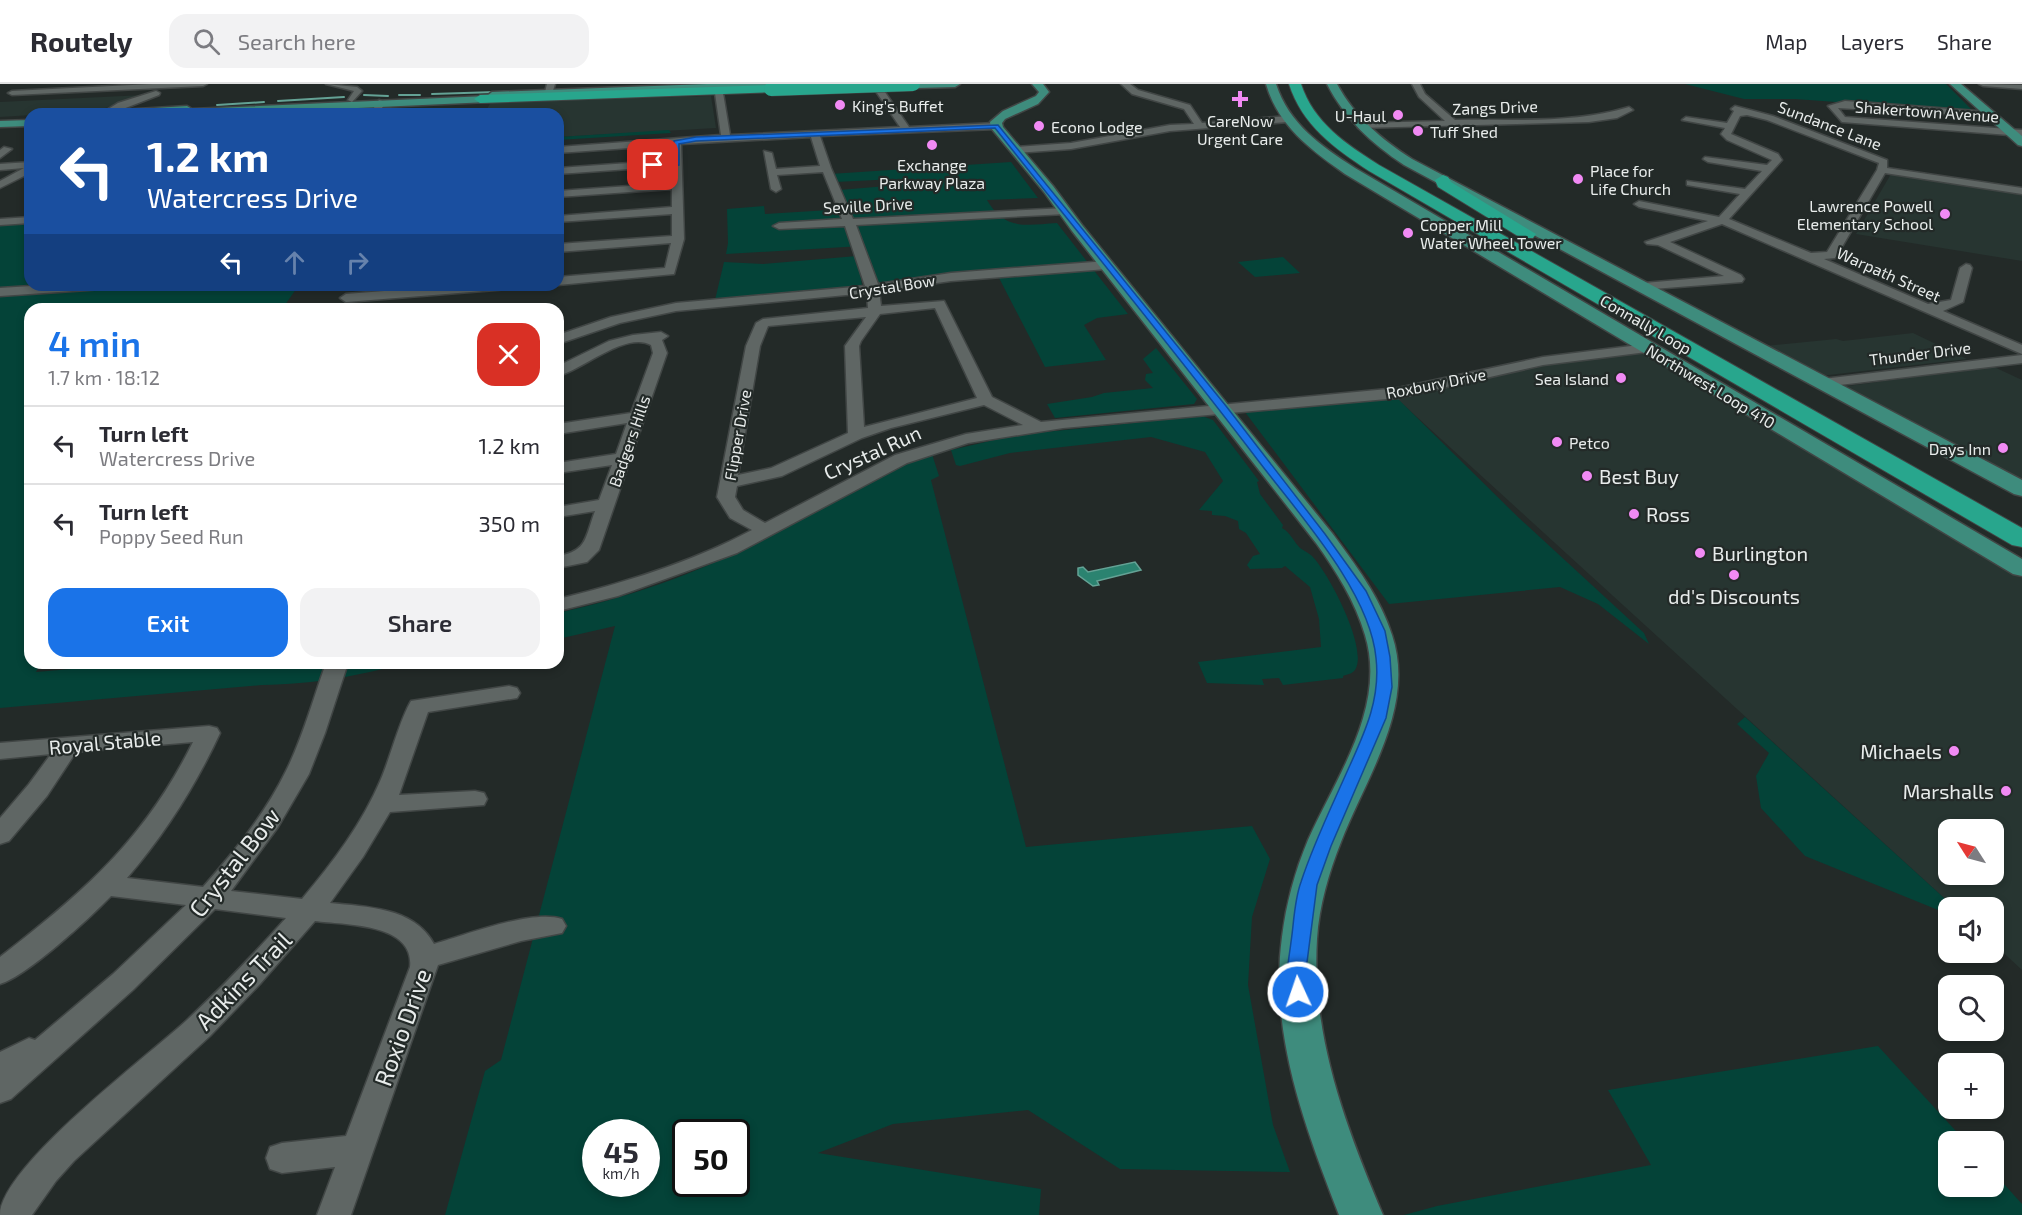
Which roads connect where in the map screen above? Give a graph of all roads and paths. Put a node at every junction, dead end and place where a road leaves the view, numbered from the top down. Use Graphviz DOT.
graph roads {
  1 [pos="30,84"];
  2 [pos="102,84"];
  3 [pos="203,84"];
  4 [pos="330,84"];
  5 [pos="790,84"];
  6 [pos="826,84"];
  7 [pos="913,84"];
  8 [pos="955,84"];
  9 [pos="1037,84"];
  10 [pos="1125,84"];
  11 [pos="1271,84"];
  12 [pos="1281,84"];
  13 [pos="1295,84"];
  14 [pos="1311,84"];
  15 [pos="1332,84"];
  16 [pos="1416,84"];
  17 [pos="1955,84"];
  18 [pos="1983,84"];
  19 [pos="172,85"];
  20 [pos="852,86"];
  21 [pos="767,87"];
  22 [pos="877,87"];
  23 [pos="2022,87"];
  24 [pos="550,88"];
  25 [pos="93,89"];
  26 [pos="724,93"];
  27 [pos="501,94"];
  28 [pos="480,99"];
  29 [pos="352,100"];
  30 [pos="382,102"];
  31 [pos="1280,106"];
  32 [pos="118,108"];
  33 [pos="210,108"];
  34 [pos="276,108"];
  35 [pos="378,108"];
  36 [pos="1629,110"];
  37 [pos="1990,115"];
  38 [pos="1288,119"];
  39 [pos="24,120"];
  40 [pos="1686,120"];
  41 [pos="0,122"];
  42 [pos="1453,123"];
  43 [pos="1199,124"];
  44 [pos="996,126"];
  45 [pos="1361,126"];
  46 [pos="1730,126"];
  47 [pos="906,130"];
  48 [pos="815,134"];
  49 [pos="726,138"];
  50 [pos="2019,139"];
  51 [pos="676,142"];
  52 [pos="564,150"];
  53 [pos="1015,150"];
  54 [pos="767,153"];
  55 [pos="1708,159"];
  56 [pos="677,164"];
  57 [pos="24,165"];
  58 [pos="0,166"];
  59 [pos="1770,168"];
  60 [pos="826,169"];
  61 [pos="1882,170"];
  62 [pos="564,171"];
  63 [pos="1350,171"];
  64 [pos="772,172"];
  65 [pos="24,173"];
  66 [pos="1443,180"];
  67 [pos="1691,183"];
  68 [pos="0,185"];
  69 [pos="677,186"];
  70 [pos="776,189"];
  71 [pos="2022,190"];
  72 [pos="1748,192"];
  73 [pos="564,194"];
  74 [pos="1639,204"];
  75 [pos="678,210"];
  76 [pos="1066,211"];
  77 [pos="24,219"];
  78 [pos="564,219"];
  79 [pos="1722,220"];
  80 [pos="0,222"];
  81 [pos="849,223"];
  82 [pos="779,226"];
  83 [pos="678,239"];
  84 [pos="564,248"];
  85 [pos="1520,253"];
  86 [pos="1809,257"];
  87 [pos="1107,265"];
  88 [pos="1966,268"];
  89 [pos="1590,278"];
  90 [pos="564,280"];
  91 [pos="1644,287"];
  92 [pos="873,289"];
  93 [pos="24,290"];
  94 [pos="350,291"];
  95 [pos="437,291"];
  96 [pos="0,292"];
  97 [pos="413,293"];
  98 [pos="409,303"];
  99 [pos="1926,308"];
  100 [pos="874,311"];
  101 [pos="584,318"];
  102 [pos="600,325"];
  103 [pos="564,338"];
  104 [pos="1647,348"];
  105 [pos="2022,350"];
  106 [pos="2022,359"];
  107 [pos="564,369"];
  108 [pos="1823,383"];
  109 [pos="986,400"];
  110 [pos="1223,408"];
  111 [pos="637,417"];
  112 [pos="1037,426"];
  113 [pos="564,428"];
  114 [pos="856,435"];
  115 [pos="623,458"];
  116 [pos="564,467"];
  117 [pos="730,482"];
  118 [pos="2022,489"];
  119 [pos="607,504"];
  120 [pos="564,512"];
  121 [pos="2022,516"];
  122 [pos="765,530"];
  123 [pos="2022,539"];
  124 [pos="564,560"];
  125 [pos="2022,569"];
  126 [pos="564,604"];
  127 [pos="335,669"];
  128 [pos="509,693"];
  129 [pos="70,744"];
  130 [pos="0,751"];
  131 [pos="475,799"];
  132 [pos="382,804"];
  133 [pos="0,835"];
  134 [pos="105,885"];
  135 [pos="208,900"];
  136 [pos="309,909"];
  137 [pos="552,926"];
  138 [pos="426,958"];
  139 [pos="0,972"];
  140 [pos="75,1022"];
  141 [pos="0,1068"];
  142 [pos="0,1089"];
  143 [pos="358,1150"];
  144 [pos="282,1158"];
  145 [pos="13,1215"];
  146 [pos="334,1215"];
  147 [pos="1361,1215"];
  1 -- 25 [label="street"];
  2 -- 25 [label="street"];
  3 -- 19 [label="street"];
  4 -- 29 [label="street"];
  5 -- 21 [label="main road"];
  6 -- 20 [label="main road"];
  7 -- 21 [label="highway, bridge"];
  8 -- 22 [label="main road"];
  9 -- 44 [label="main road"];
  10 -- 43 [label="street"];
  11 -- 31 [label="main road, Northwest Loop 410"];
  12 -- 31 [label="highway"];
  13 -- 85 [label="highway, Connally Loop"];
  14 -- 89 [label="highway, Connally Loop"];
  15 -- 45 [label="main road"];
  16 -- 42 [label="street"];
  17 -- 37 [label="main road"];
  18 -- 23 [label="street"];
  19 -- 25 [label="street"];
  19 -- 32 [label="street"];
  20 -- 21 [label="highway, bridge"];
  20 -- 22 [label="main road"];
  20 -- 26 [label="main road"];
  21 -- 24 [label="main road"];
  21 -- 26 [label="main road"];
  21 -- 27 [label="highway"];
  21 -- 28 [label="highway"];
  22 -- 47 [label="street"];
  24 -- 27 [label="main road"];
  26 -- 28 [label="main road"];
  26 -- 49 [label="street"];
  27 -- 29 [label="main road"];
  28 -- 30 [label="main road"];
  29 -- 33 [label="main road"];
  30 -- 34 [label="main road"];
  30 -- 35 [label="street"];
  31 -- 38 [label="main road, Northwest Loop 410"];
  36 -- 42 [label="street, Zangs Drive"];
  37 -- 50 [label="main road"];
  37 -- 50 [label="street, Shakertown Avenue"];
  38 -- 43 [label="street"];
  38 -- 63 [label="main road, Northwest Loop 410"];
  39 -- 41 [label="main road"];
  40 -- 46 [label="street"];
  42 -- 45 [label="street, Zangs Drive"];
  43 -- 53 [label="street"];
  44 -- 47 [label="street"];
  44 -- 53 [label="main road"];
  45 -- 66 [label="main road"];
  46 -- 59 [label="street"];
  46 -- 61 [label="street, Sundance Lane"];
  47 -- 48 [label="street"];
  48 -- 49 [label="street"];
  48 -- 60 [label="street"];
  49 -- 51 [label="street"];
  51 -- 52 [label="street"];
  51 -- 56 [label="street"];
  53 -- 76 [label="main road"];
  54 -- 64 [label="street"];
  55 -- 59 [label="street"];
  56 -- 62 [label="street"];
  56 -- 69 [label="street"];
  57 -- 58 [label="street"];
  59 -- 72 [label="street"];
  60 -- 64 [label="street"];
  60 -- 81 [label="street"];
  61 -- 71 [label="street"];
  61 -- 86 [label="street, Sundance Lane"];
  63 -- 85 [label="highway"];
  63 -- 104 [label="main road, Northwest Loop 410"];
  64 -- 70 [label="street"];
  65 -- 68 [label="street"];
  66 -- 89 [label="highway"];
  66 -- 91 [label="main road"];
  67 -- 72 [label="street"];
  69 -- 73 [label="street"];
  69 -- 75 [label="street"];
  72 -- 79 [label="street"];
  74 -- 79 [label="street, Warpath Street"];
  75 -- 78 [label="street"];
  75 -- 83 [label="street"];
  76 -- 81 [label="street, Seville Drive"];
  76 -- 87 [label="main road"];
  77 -- 80 [label="street"];
  79 -- 86 [label="street, Warpath Street"];
  79 -- 91 [label="street"];
  81 -- 82 [label="street, Seville Drive"];
  81 -- 92 [label="street"];
  83 -- 84 [label="street"];
  83 -- 90 [label="street"];
  85 -- 123 [label="highway, Connally Loop"];
  86 -- 99 [label="street, Warpath Street"];
  87 -- 92 [label="street, Crystal Bow"];
  87 -- 110 [label="main road"];
  88 -- 99 [label="street"];
  89 -- 121 [label="highway, Connally Loop"];
  91 -- 108 [label="main road"];
  92 -- 100 [label="street"];
  92 -- 102 [label="street, Crystal Bow"];
  93 -- 96 [label="street"];
  94 -- 97 [label="street"];
  95 -- 97 [label="street"];
  97 -- 98 [label="street"];
  99 -- 105 [label="street, Warpath Street"];
  100 -- 109 [label="street"];
  100 -- 114 [label="street"];
  100 -- 117 [label="street, Flipper Drive"];
  101 -- 102 [label="street"];
  102 -- 103 [label="street, Crystal Bow"];
  104 -- 110 [label="street, Roxbury Drive"];
  104 -- 125 [label="main road, Northwest Loop 410"];
  106 -- 108 [label="street, Thunder Drive"];
  107 -- 111 [label="street, Badgers Hills"];
  108 -- 118 [label="main road"];
  109 -- 112 [label="street"];
  109 -- 114 [label="street"];
  110 -- 112 [label="street, Crystal Run"];
  110 -- 147 [label="main road"];
  111 -- 113 [label="street"];
  111 -- 115 [label="street, Badgers Hills"];
  112 -- 122 [label="street, Crystal Run"];
  114 -- 117 [label="street"];
  115 -- 116 [label="street"];
  115 -- 119 [label="street, Badgers Hills"];
  117 -- 122 [label="street, Flipper Drive"];
  119 -- 120 [label="street"];
  119 -- 124 [label="street, Badgers Hills"];
  122 -- 126 [label="street, Crystal Run"];
  127 -- 135 [label="street, Crystal Bow"];
  128 -- 132 [label="street, Adkins Trail"];
  129 -- 130 [label="street, Royal Stable"];
  129 -- 133 [label="street"];
  129 -- 134 [label="street, Royal Stable"];
  131 -- 132 [label="street"];
  132 -- 136 [label="street, Adkins Trail"];
  134 -- 135 [label="street, Roxio Drive"];
  134 -- 139 [label="street"];
  135 -- 136 [label="street, Roxio Drive"];
  135 -- 140 [label="street, Crystal Bow"];
  136 -- 138 [label="street, Roxio Drive"];
  136 -- 145 [label="street, Adkins Trail"];
  137 -- 138 [label="street"];
  138 -- 143 [label="street, Roxio Drive"];
  140 -- 141 [label="street, Crystal Bow"];
  140 -- 142 [label="street, Crystal Bow"];
  143 -- 144 [label="street"];
  143 -- 146 [label="street, Roxio Drive"];
}
